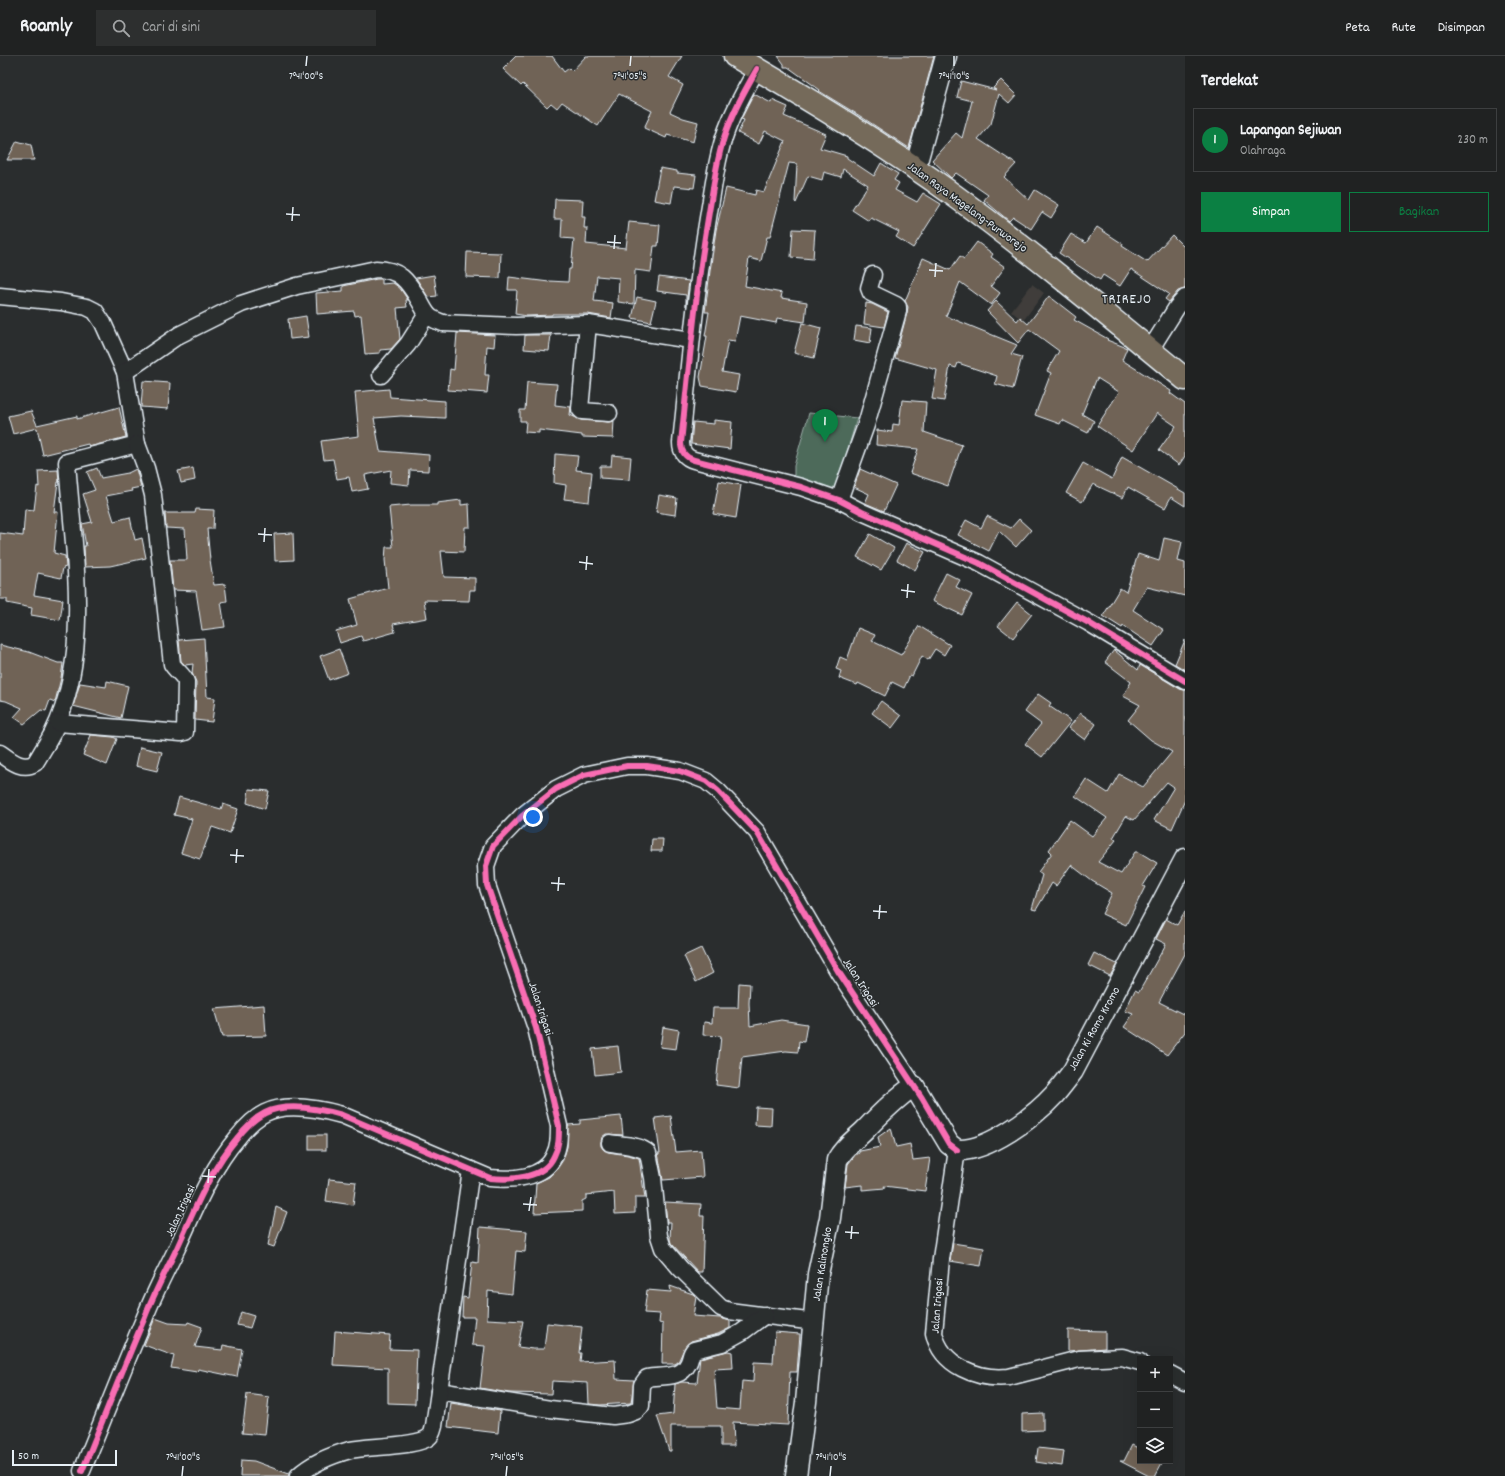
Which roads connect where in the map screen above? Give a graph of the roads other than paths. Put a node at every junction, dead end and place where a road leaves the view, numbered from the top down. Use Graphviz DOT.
graph roads {
  1 [pos="735,56"];
  2 [pos="946,56"];
  3 [pos="757,69"];
  4 [pos="915,169"];
  5 [pos="873,275"];
  6 [pos="0,296"];
  7 [pos="1185,298"];
  8 [pos="427,314"];
  9 [pos="588,324"];
  10 [pos="691,340"];
  11 [pos="1150,350"];
  12 [pos="124,372"];
  13 [pos="381,375"];
  14 [pos="1185,379"];
  15 [pos="609,413"];
  16 [pos="137,444"];
  17 [pos="839,500"];
  18 [pos="1185,681"];
  19 [pos="58,724"];
  20 [pos="0,753"];
  21 [pos="1185,859"];
  22 [pos="914,1086"];
  23 [pos="610,1143"];
  24 [pos="957,1150"];
  25 [pos="471,1170"];
  26 [pos="765,1315"];
  27 [pos="815,1322"];
  28 [pos="1137,1361"];
  29 [pos="1173,1376"];
  30 [pos="1185,1382"];
  31 [pos="439,1391"];
  32 [pos="82,1471"];
  33 [pos="298,1476"];
  34 [pos="796,1476"];
  1 -- 3 [label="main road, Jalan Raya Magelang-Purworejo"];
  2 -- 4 [label="street"];
  3 -- 4 [label="main road, Jalan Raya Magelang-Purworejo"];
  3 -- 10 [label="street"];
  4 -- 11 [label="main road, Jalan Raya Magelang-Purworejo"];
  5 -- 17 [label="street"];
  6 -- 12 [label="street"];
  7 -- 11 [label="street"];
  8 -- 9 [label="street"];
  8 -- 12 [label="street"];
  8 -- 13 [label="street"];
  9 -- 10 [label="street"];
  9 -- 15 [label="street"];
  10 -- 17 [label="street"];
  11 -- 14 [label="main road, Jalan Raya Magelang-Purworejo"];
  12 -- 16 [label="street"];
  16 -- 19 [label="street"];
  16 -- 19 [label="street"];
  17 -- 18 [label="street"];
  19 -- 20 [label="street"];
  21 -- 24 [label="street, Jalan Ki Romo Kromo"];
  22 -- 24 [label="street, Jalan Irigasi"];
  22 -- 25 [label="street, Jalan Irigasi"];
  22 -- 27 [label="street, Jalan Kalinongko"];
  23 -- 26 [label="street"];
  24 -- 28 [label="street, Jalan Irigasi"];
  25 -- 31 [label="street"];
  25 -- 32 [label="street, Jalan Irigasi"];
  26 -- 27 [label="street"];
  26 -- 31 [label="street"];
  27 -- 34 [label="street, Jalan Kalinongko"];
  29 -- 30 [label="street"];
  31 -- 33 [label="street"];
}
